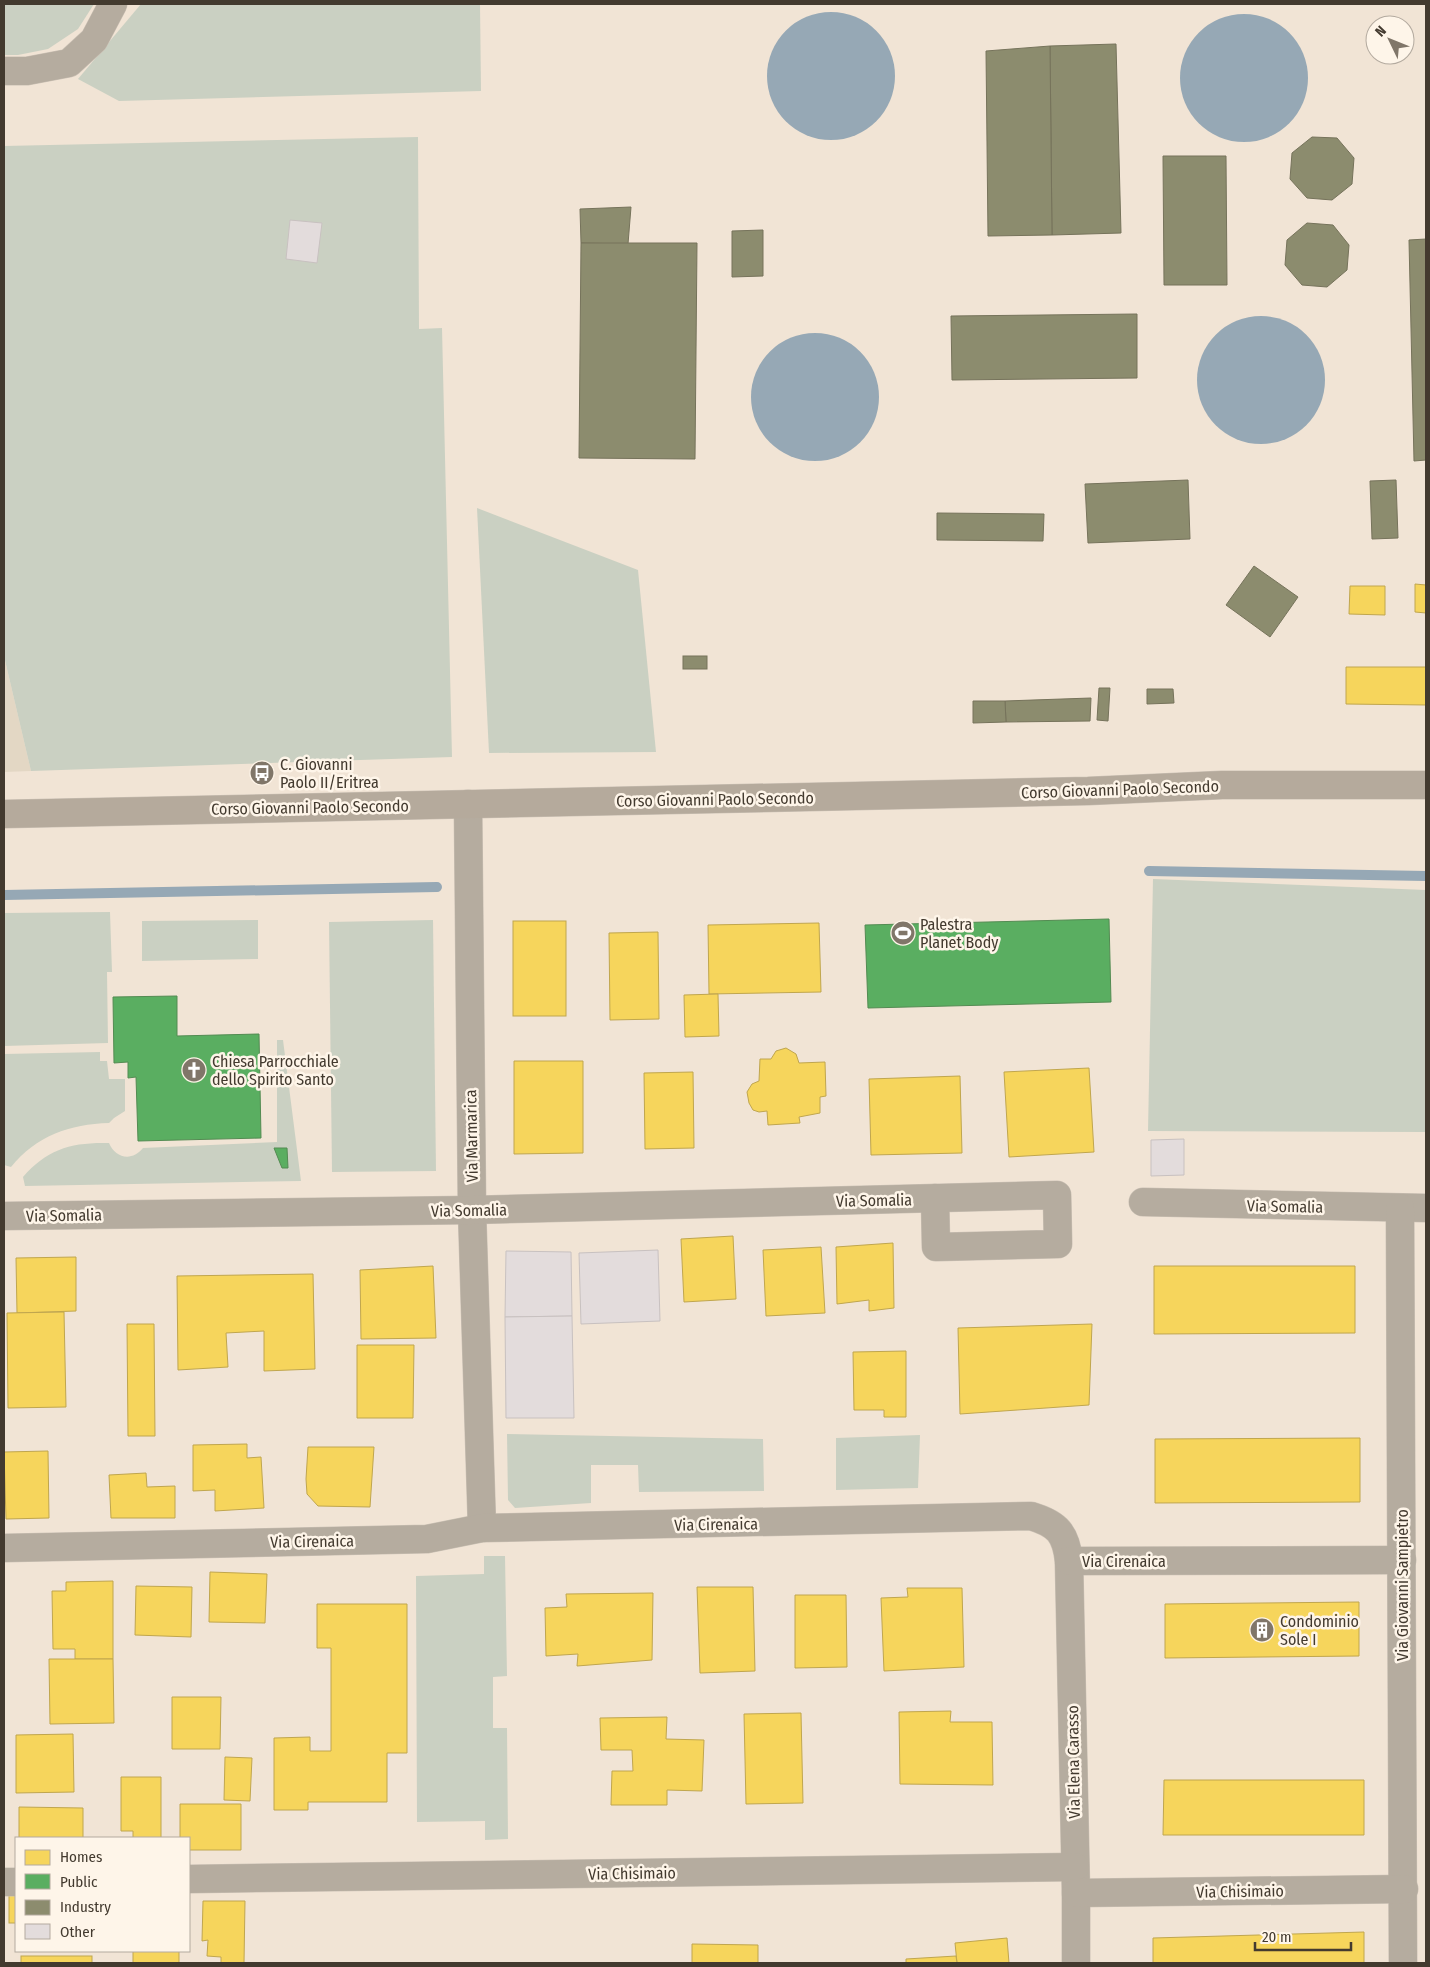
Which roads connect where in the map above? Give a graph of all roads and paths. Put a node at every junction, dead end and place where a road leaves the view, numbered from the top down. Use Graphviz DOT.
graph roads {
  1 [pos="113,4"];
  2 [pos="4,71"];
  3 [pos="1426,786"];
  4 [pos="468,804"];
  5 [pos="4,814"];
  6 [pos="934,1198"];
  7 [pos="1143,1202"];
  8 [pos="1413,1208"];
  9 [pos="472,1210"];
  10 [pos="4,1216"];
  11 [pos="482,1528"];
  12 [pos="4,1548"];
  13 [pos="1402,1560"];
  14 [pos="1069,1561"];
  15 [pos="1415,1755"];
  16 [pos="190,1879"];
  17 [pos="1076,1880"];
  18 [pos="1404,1889"];
  19 [pos="1076,1963"];
  20 [pos="1403,1963"];
  1 -- 2 [label="street"];
  3 -- 4 [label="main road, Corso Giovanni Paolo Secondo"];
  4 -- 5 [label="main road, Corso Giovanni Paolo Secondo"];
  4 -- 9 [label="street, Via Marmarica"];
  6 -- 6 [label="street, Via Somalia"];
  6 -- 9 [label="street, Via Somalia"];
  7 -- 8 [label="street, Via Somalia"];
  8 -- 13 [label="street, Via Giovanni Sampietro"];
  9 -- 10 [label="street, Via Somalia"];
  9 -- 11 [label="street, Via Marmarica"];
  11 -- 12 [label="street, Via Cirenaica"];
  11 -- 14 [label="street, Via Cirenaica"];
  13 -- 14 [label="street, Via Cirenaica"];
  13 -- 15 [label="street, Via Giovanni Sampietro"];
  14 -- 17 [label="street, Via Elena Carasso"];
  15 -- 18 [label="street, Via Giovanni Sampietro"];
  16 -- 17 [label="street, Via Chisimaio"];
  17 -- 18 [label="street, Via Chisimaio"];
  17 -- 19 [label="street, Via Elena Carasso"];
  18 -- 20 [label="street, Via Giovanni Sampietro"];
}
